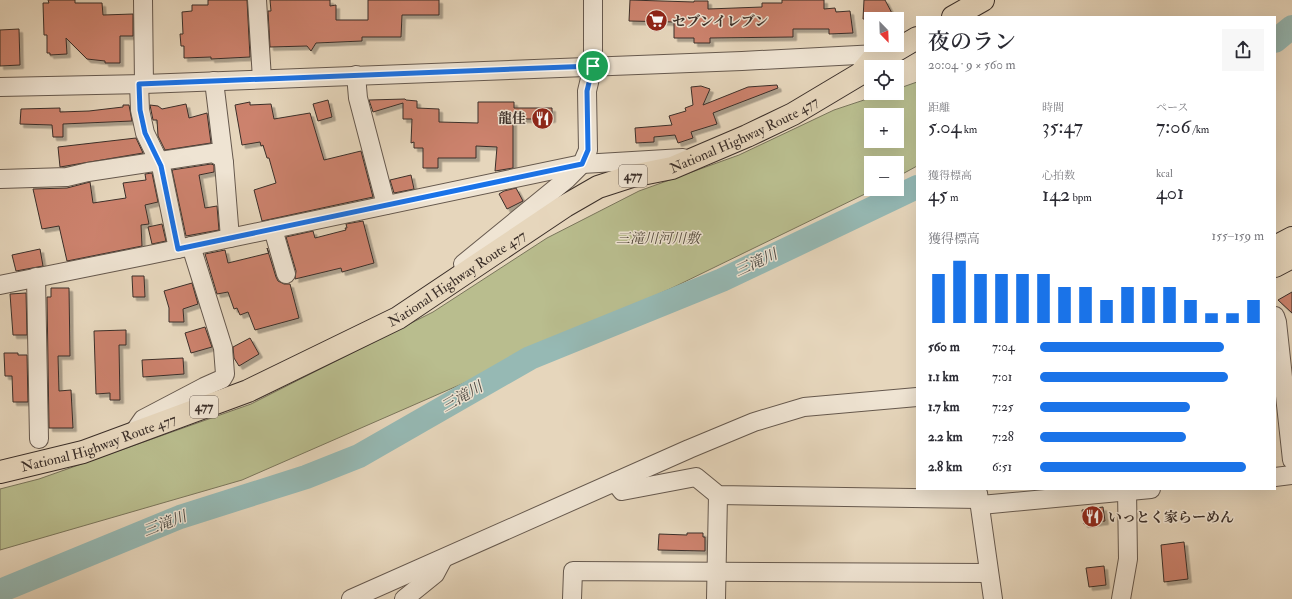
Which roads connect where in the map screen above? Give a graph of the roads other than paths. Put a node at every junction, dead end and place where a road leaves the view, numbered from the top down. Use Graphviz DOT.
graph roads {
  1 [pos="142,0"];
  2 [pos="257,0"];
  3 [pos="594,0"];
  4 [pos="983,0"];
  5 [pos="957,16"];
  6 [pos="916,38"];
  7 [pos="904,44"];
  8 [pos="916,49"];
  9 [pos="904,50"];
  10 [pos="886,52"];
  11 [pos="593,66"];
  12 [pos="356,75"];
  13 [pos="262,79"];
  14 [pos="214,81"];
  15 [pos="142,84"];
  16 [pos="0,87"];
  17 [pos="696,158"];
  18 [pos="159,161"];
  19 [pos="224,164"];
  20 [pos="582,164"];
  21 [pos="0,179"];
  22 [pos="386,205"];
  23 [pos="273,229"];
  24 [pos="230,238"];
  25 [pos="1292,238"];
  26 [pos="1276,246"];
  27 [pos="185,247"];
  28 [pos="1292,258"];
  29 [pos="1276,266"];
  30 [pos="286,274"];
  31 [pos="36,277"];
  32 [pos="0,285"];
  33 [pos="398,318"];
  34 [pos="1276,323"];
  35 [pos="1283,368"];
  36 [pos="916,397"];
  37 [pos="1285,419"];
  38 [pos="132,434"];
  39 [pos="39,439"];
  40 [pos="1292,460"];
  41 [pos="0,472"];
  42 [pos="1292,475"];
  43 [pos="1276,477"];
  44 [pos="615,482"];
  45 [pos="1127,490"];
  46 [pos="718,495"];
  47 [pos="979,498"];
  48 [pos="443,558"];
  49 [pos="716,572"];
  50 [pos="989,573"];
  51 [pos="351,599"];
  52 [pos="404,599"];
  53 [pos="572,599"];
  54 [pos="716,599"];
  55 [pos="993,599"];
  56 [pos="1121,599"];
  1 -- 15 [label="street"];
  2 -- 13 [label="street"];
  3 -- 11 [label="street"];
  4 -- 5 [label="highway"];
  6 -- 7 [label="highway, National Highway Route 477 / 477"];
  8 -- 9 [label="highway"];
  10 -- 11 [label="street"];
  10 -- 17 [label="highway, National Highway Route 477 / 477"];
  11 -- 12 [label="street"];
  11 -- 20 [label="street"];
  12 -- 13 [label="street"];
  12 -- 22 [label="street"];
  13 -- 14 [label="street"];
  14 -- 15 [label="street"];
  14 -- 19 [label="street"];
  15 -- 16 [label="street"];
  15 -- 18 [label="street"];
  17 -- 20 [label="street"];
  17 -- 33 [label="highway, National Highway Route 477 / 477"];
  18 -- 19 [label="street"];
  18 -- 21 [label="street"];
  18 -- 27 [label="street"];
  19 -- 24 [label="street"];
  20 -- 22 [label="street"];
  20 -- 33 [label="street"];
  22 -- 23 [label="street"];
  23 -- 24 [label="street"];
  23 -- 30 [label="street"];
  24 -- 27 [label="street"];
  25 -- 26 [label="highway"];
  27 -- 31 [label="street"];
  27 -- 38 [label="street"];
  28 -- 29 [label="highway"];
  31 -- 32 [label="street"];
  31 -- 39 [label="street"];
  33 -- 38 [label="highway, National Highway Route 477 / 477"];
  34 -- 35 [label="street"];
  35 -- 37 [label="street"];
  36 -- 44 [label="street"];
  37 -- 40 [label="street"];
  38 -- 41 [label="highway, National Highway Route 477 / 477"];
  42 -- 43 [label="street"];
  44 -- 46 [label="street"];
  44 -- 48 [label="street"];
  45 -- 47 [label="street"];
  45 -- 56 [label="street"];
  46 -- 47 [label="street"];
  46 -- 49 [label="street"];
  47 -- 50 [label="street"];
  48 -- 51 [label="street"];
  48 -- 52 [label="street"];
  49 -- 50 [label="street"];
  49 -- 53 [label="street"];
  49 -- 54 [label="street"];
  50 -- 55 [label="street"];
}
